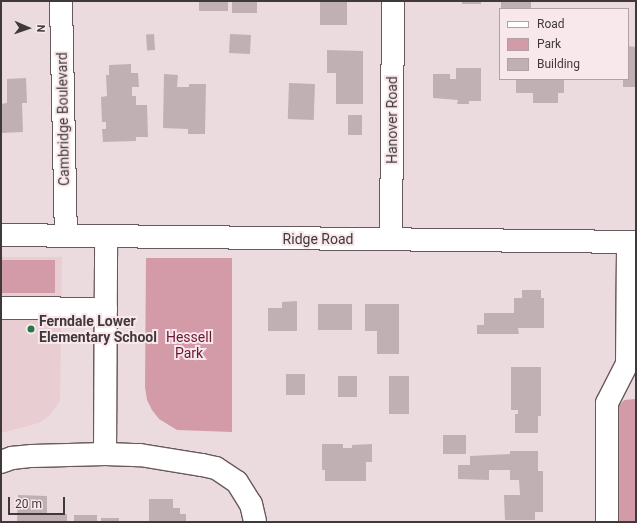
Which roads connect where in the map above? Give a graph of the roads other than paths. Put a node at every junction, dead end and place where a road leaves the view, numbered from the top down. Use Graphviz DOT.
graph roads {
  1 [pos="61,1"];
  2 [pos="393,1"];
  3 [pos="1,235"];
  4 [pos="66,236"];
  5 [pos="106,237"];
  6 [pos="391,239"];
  7 [pos="632,242"];
  8 [pos="1,308"];
  9 [pos="106,309"];
  10 [pos="632,372"];
  11 [pos="105,454"];
  12 [pos="1,462"];
  13 [pos="255,522"];
  14 [pos="607,522"];
  1 -- 4 [label="street, Cambridge Boulevard"];
  2 -- 6 [label="street, Hanover Road"];
  3 -- 4 [label="street, Ridge Road"];
  4 -- 5 [label="street, Ridge Road"];
  5 -- 6 [label="street, Ridge Road"];
  5 -- 9 [label="street"];
  6 -- 7 [label="street, Ridge Road"];
  7 -- 10 [label="street"];
  8 -- 9 [label="street"];
  9 -- 11 [label="street"];
  10 -- 14 [label="street"];
  11 -- 12 [label="street"];
  11 -- 13 [label="street"];
}
